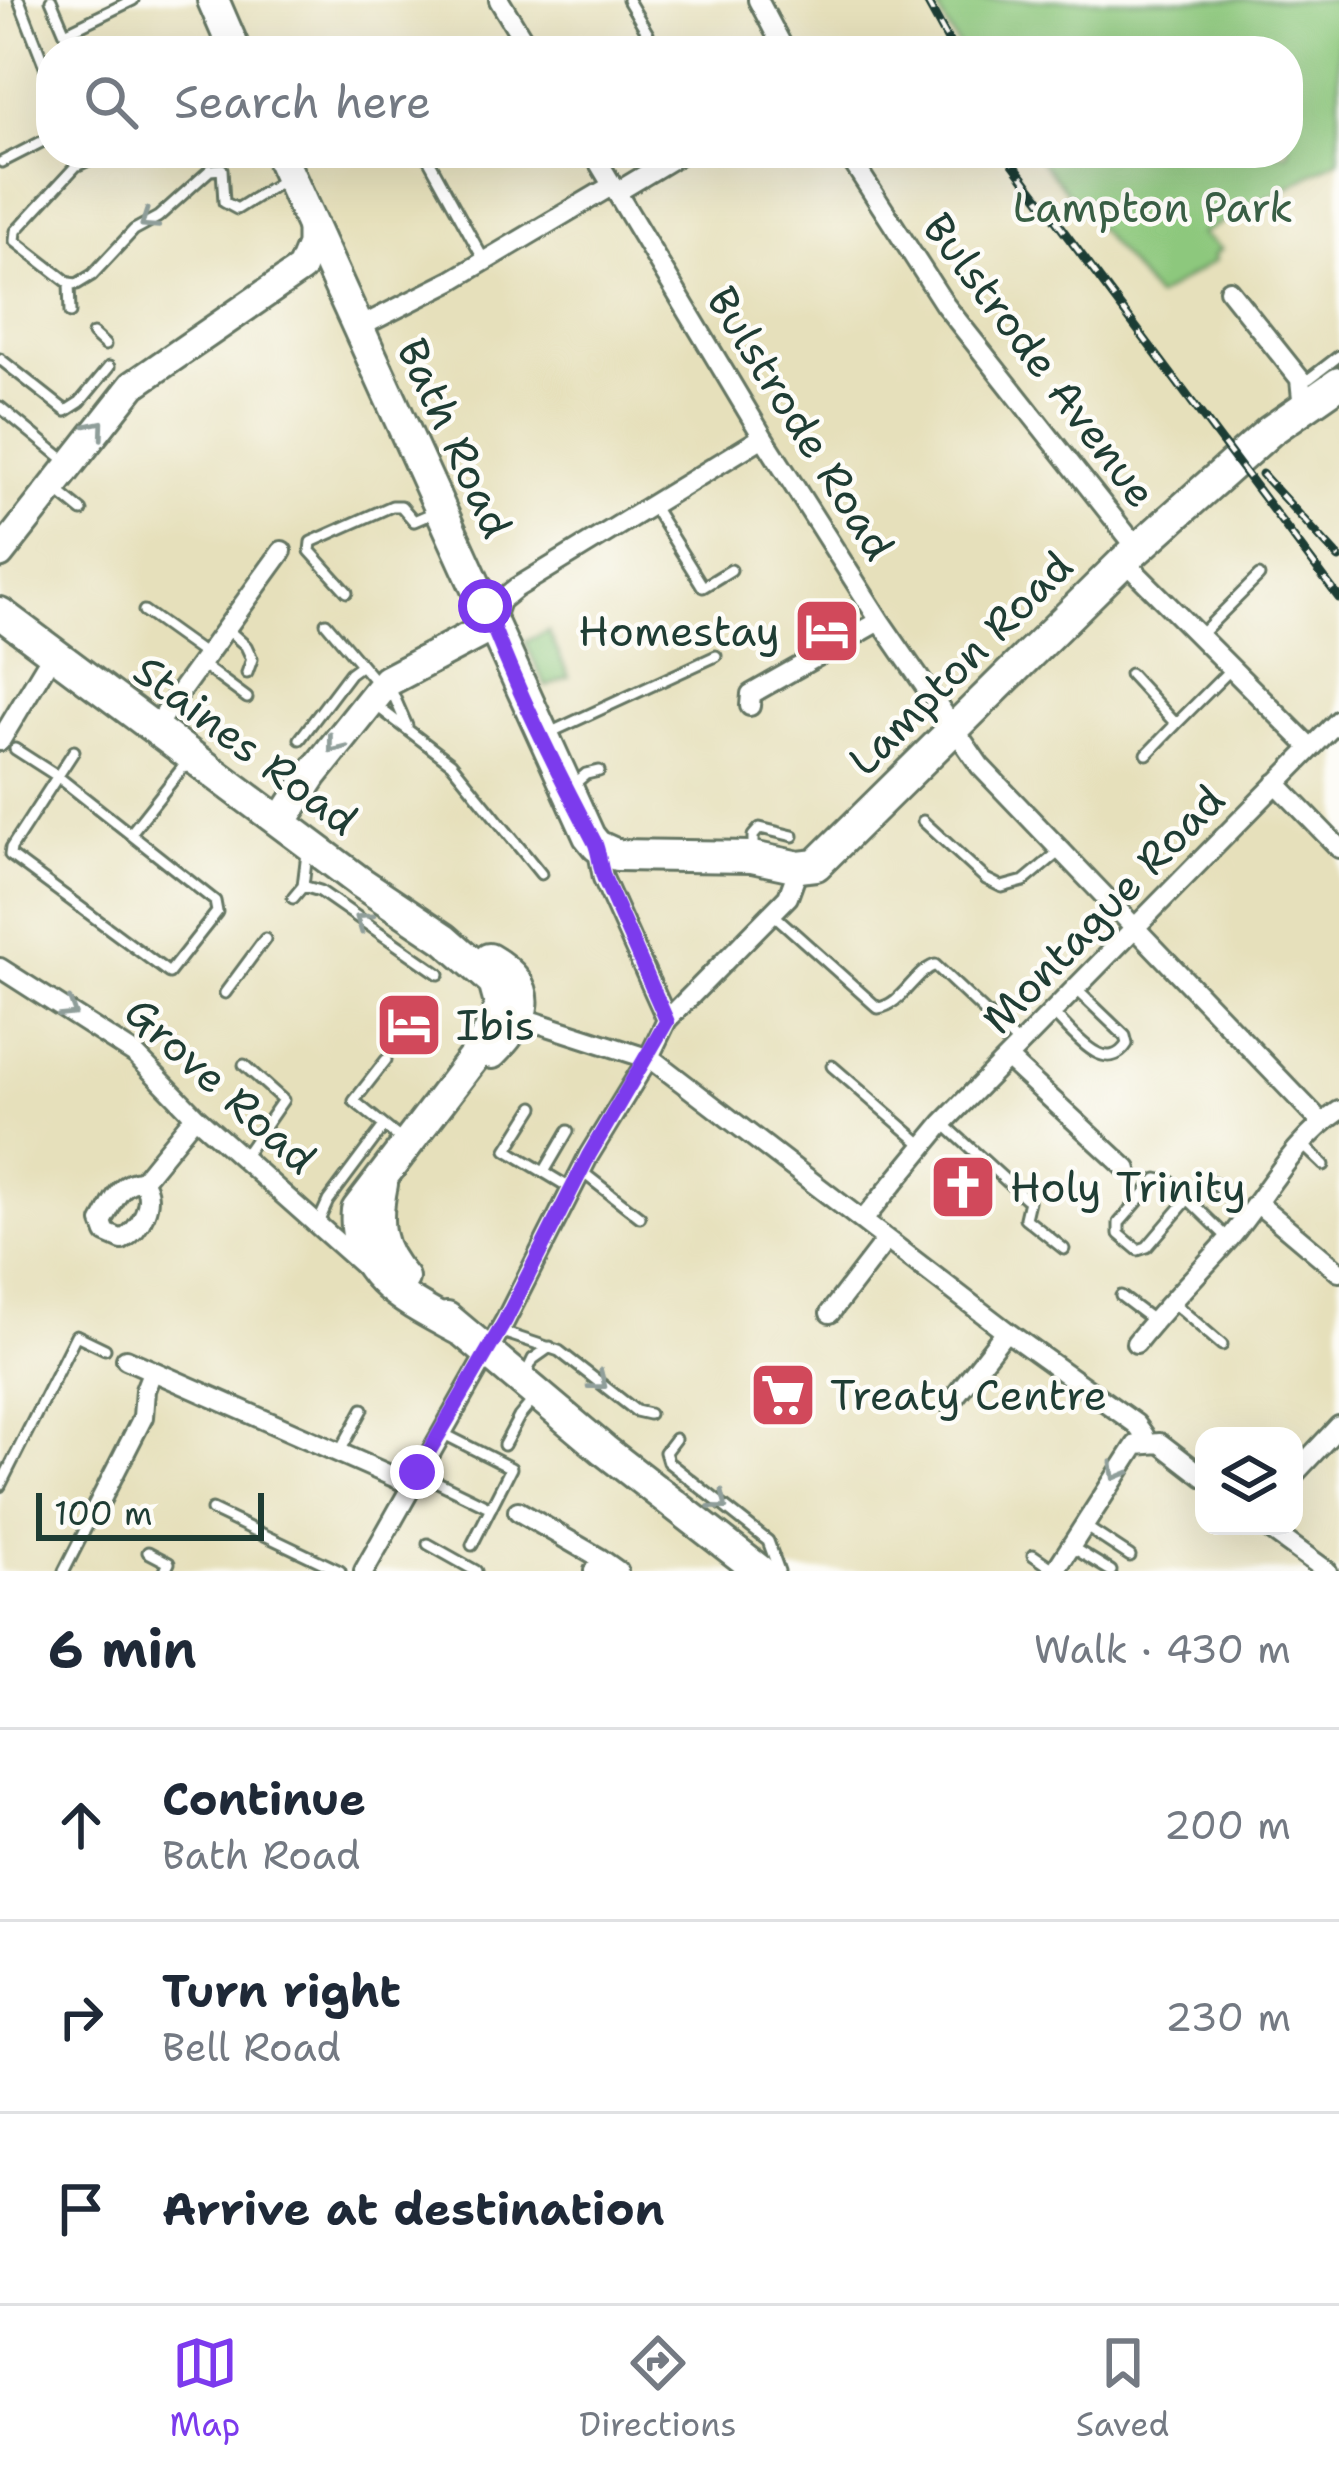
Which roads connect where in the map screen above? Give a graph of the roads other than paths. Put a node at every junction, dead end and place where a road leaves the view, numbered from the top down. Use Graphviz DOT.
graph roads {
  1 [pos="20,0"];
  2 [pos="50,0"];
  3 [pos="133,0"];
  4 [pos="213,0"];
  5 [pos="499,0"];
  6 [pos="628,0"];
  7 [pos="760,1"];
  8 [pos="65,33"];
  9 [pos="58,36"];
  10 [pos="229,36"];
  11 [pos="521,36"];
  12 [pos="649,36"];
  13 [pos="778,36"];
  14 [pos="36,42"];
  15 [pos="36,144"];
  16 [pos="2,162"];
  17 [pos="74,168"];
  18 [pos="280,168"];
  19 [pos="286,168"];
  20 [pos="433,168"];
  21 [pos="602,168"];
  22 [pos="654,168"];
  23 [pos="857,168"];
  24 [pos="222,170"];
  25 [pos="615,189"];
  26 [pos="311,222"];
  27 [pos="485,262"];
  28 [pos="293,276"];
  29 [pos="69,283"];
  30 [pos="340,289"];
  31 [pos="1228,290"];
  32 [pos="1263,294"];
  33 [pos="1245,309"];
  34 [pos="70,313"];
  35 [pos="358,328"];
  36 [pos="93,334"];
  37 [pos="105,345"];
  38 [pos="1339,356"];
  39 [pos="0,359"];
  40 [pos="109,367"];
  41 [pos="1339,383"];
  42 [pos="1301,394"];
  43 [pos="0,407"];
  44 [pos="763,437"];
  45 [pos="60,475"];
  46 [pos="652,505"];
  47 [pos="440,509"];
  48 [pos="82,512"];
  49 [pos="282,551"];
  50 [pos="0,554"];
  51 [pos="1131,555"];
  52 [pos="731,570"];
  53 [pos="1259,576"];
  54 [pos="347,592"];
  55 [pos="144,611"];
  56 [pos="0,613"];
  57 [pos="880,621"];
  58 [pos="326,623"];
  59 [pos="492,626"];
  60 [pos="226,629"];
  61 [pos="1198,637"];
  62 [pos="53,653"];
  63 [pos="716,656"];
  64 [pos="204,660"];
  65 [pos="1230,670"];
  66 [pos="247,673"];
  67 [pos="1130,674"];
  68 [pos="374,683"];
  69 [pos="247,698"];
  70 [pos="750,706"];
  71 [pos="1339,719"];
  72 [pos="1176,724"];
  73 [pos="406,726"];
  74 [pos="154,728"];
  75 [pos="952,729"];
  76 [pos="543,735"];
  77 [pos="300,739"];
  78 [pos="7,745"];
  79 [pos="1311,748"];
  80 [pos="74,751"];
  81 [pos="1147,754"];
  82 [pos="192,756"];
  83 [pos="599,771"];
  84 [pos="57,776"];
  85 [pos="1276,783"];
  86 [pos="565,785"];
  87 [pos="923,820"];
  88 [pos="281,822"];
  89 [pos="131,833"];
  90 [pos="794,836"];
  91 [pos="308,842"];
  92 [pos="597,846"];
  93 [pos="1339,848"];
  94 [pos="1060,850"];
  95 [pos="752,856"];
  96 [pos="799,867"];
  97 [pos="541,874"];
  98 [pos="304,886"];
  99 [pos="293,898"];
  100 [pos="772,913"];
  101 [pos="1134,926"];
  102 [pos="441,937"];
  103 [pos="265,938"];
  104 [pos="419,960"];
  105 [pos="0,968"];
  106 [pos="439,974"];
  107 [pos="1076,988"];
  108 [pos="225,993"];
  109 [pos="1052,1012"];
  110 [pos="529,1020"];
  111 [pos="667,1021"];
  112 [pos="1014,1052"];
  113 [pos="649,1058"];
  114 [pos="386,1060"];
  115 [pos="244,1065"];
  116 [pos="832,1066"];
  117 [pos="534,1107"];
  118 [pos="1339,1111"];
  119 [pos="195,1116"];
  120 [pos="1322,1122"];
  121 [pos="944,1123"];
  122 [pos="568,1131"];
  123 [pos="395,1135"];
  124 [pos="1302,1144"];
  125 [pos="921,1147"];
  126 [pos="242,1159"];
  127 [pos="1324,1165"];
  128 [pos="1127,1169"];
  129 [pos="384,1172"];
  130 [pos="544,1172"];
  131 [pos="581,1172"];
  132 [pos="142,1181"];
  133 [pos="1213,1182"];
  134 [pos="1188,1199"];
  135 [pos="1252,1209"];
  136 [pos="640,1217"];
  137 [pos="862,1220"];
  138 [pos="318,1229"];
  139 [pos="355,1234"];
  140 [pos="1229,1239"];
  141 [pos="886,1240"];
  142 [pos="1064,1250"];
  143 [pos="1339,1273"];
  144 [pos="386,1283"];
  145 [pos="1121,1296"];
  146 [pos="1171,1301"];
  147 [pos="830,1313"];
  148 [pos="1154,1321"];
  149 [pos="460,1330"];
  150 [pos="1006,1331"];
  151 [pos="493,1341"];
  152 [pos="1136,1343"];
  153 [pos="1222,1345"];
  154 [pos="550,1347"];
  155 [pos="105,1349"];
  156 [pos="126,1359"];
  157 [pos="152,1372"];
  158 [pos="530,1389"];
  159 [pos="949,1404"];
  160 [pos="363,1409"];
  161 [pos="649,1414"];
  162 [pos="1339,1426"];
  163 [pos="440,1432"];
  164 [pos="1144,1435"];
  165 [pos="675,1439"];
  166 [pos="504,1445"];
  167 [pos="339,1453"];
  168 [pos="1303,1464"];
  169 [pos="1195,1470"];
  170 [pos="413,1478"];
  171 [pos="0,1486"];
  172 [pos="491,1508"];
  173 [pos="212,1510"];
  174 [pos="518,1511"];
  175 [pos="92,1516"];
  176 [pos="1083,1525"];
  177 [pos="1277,1535"];
  178 [pos="428,1544"];
  179 [pos="472,1545"];
  180 [pos="1070,1546"];
  181 [pos="148,1552"];
  182 [pos="1033,1555"];
  183 [pos="1130,1556"];
  184 [pos="598,1565"];
  185 [pos="749,1566"];
  186 [pos="167,1567"];
  187 [pos="1055,1570"];
  188 [pos="64,1571"];
  189 [pos="184,1571"];
  190 [pos="340,1571"];
  191 [pos="364,1571"];
  192 [pos="476,1571"];
  193 [pos="618,1571"];
  194 [pos="779,1571"];
  195 [pos="1111,1571"];
  196 [pos="1327,1571"];
  1 -- 14 [label="lane"];
  2 -- 8 [label="lane"];
  3 -- 8 [label="lane"];
  4 -- 10 [label="main road"];
  5 -- 11 [label="street"];
  6 -- 12 [label="lane"];
  7 -- 13 [label="street"];
  8 -- 9 [label="lane"];
  15 -- 16 [label="lane"];
  17 -- 29 [label="lane"];
  18 -- 24 [label="lane"];
  19 -- 26 [label="main road, Bath Road"];
  20 -- 27 [label="lane"];
  21 -- 25 [label="street, Bulstrode Road"];
  22 -- 25 [label="street"];
  23 -- 51 [label="street, Bulstrode Avenue"];
  24 -- 29 [label="lane, one-way"];
  25 -- 27 [label="street"];
  25 -- 44 [label="street, Bulstrode Road"];
  26 -- 28 [label="street"];
  26 -- 30 [label="main road, Bath Road"];
  27 -- 35 [label="street"];
  28 -- 30 [label="street"];
  45 -- 28 [label="street, one-way"];
  29 -- 34 [label="lane"];
  30 -- 35 [label="main road, Bath Road"];
  31 -- 33 [label="street"];
  32 -- 33 [label="street"];
  33 -- 42 [label="street"];
  35 -- 47 [label="main road, Bath Road"];
  36 -- 37 [label="lane"];
  38 -- 42 [label="lane"];
  39 -- 40 [label="lane"];
  41 -- 42 [label="main road, Lampton Road"];
  42 -- 51 [label="main road, Lampton Road"];
  43 -- 45 [label="lane"];
  44 -- 46 [label="street"];
  44 -- 57 [label="street, Bulstrode Road"];
  45 -- 48 [label="lane"];
  45 -- 50 [label="street"];
  46 -- 52 [label="lane"];
  46 -- 59 [label="street"];
  47 -- 54 [label="lane"];
  47 -- 59 [label="main road, Bath Road"];
  49 -- 60 [label="street"];
  51 -- 61 [label="street, Bulstrode Avenue"];
  51 -- 75 [label="main road, Lampton Road"];
  53 -- 61 [label="lane"];
  55 -- 64 [label="lane"];
  56 -- 62 [label="main road, Staines Road"];
  57 -- 70 [label="street"];
  57 -- 75 [label="street, Bulstrode Road"];
  58 -- 68 [label="lane"];
  59 -- 68 [label="main road"];
  59 -- 76 [label="main road, Bath Road"];
  60 -- 64 [label="street"];
  60 -- 66 [label="lane"];
  61 -- 65 [label="street, Bulstrode Avenue"];
  62 -- 74 [label="main road, Staines Road"];
  62 -- 78 [label="street"];
  63 -- 76 [label="lane"];
  64 -- 69 [label="lane"];
  64 -- 74 [label="street"];
  65 -- 72 [label="lane"];
  65 -- 79 [label="street, Bulstrode Avenue"];
  67 -- 72 [label="lane"];
  68 -- 73 [label="lane"];
  68 -- 73 [label="lane"];
  68 -- 77 [label="lane"];
  68 -- 88 [label="main road, one-way"];
  71 -- 79 [label="street, Montague Road"];
  72 -- 81 [label="lane"];
  73 -- 97 [label="lane"];
  74 -- 82 [label="main road, Staines Road"];
  75 -- 94 [label="street, Bulstrode Road"];
  75 -- 96 [label="main road, Lampton Road"];
  76 -- 86 [label="main road, Bath Road"];
  78 -- 84 [label="lane"];
  79 -- 85 [label="street, Montague Road"];
  80 -- 84 [label="lane"];
  82 -- 88 [label="main road, Staines Road"];
  82 -- 89 [label="lane"];
  83 -- 86 [label="lane"];
  84 -- 89 [label="lane"];
  84 -- 89 [label="lane"];
  85 -- 93 [label="street"];
  85 -- 101 [label="street, Montague Road"];
  86 -- 92 [label="main road, Bath Road"];
  87 -- 94 [label="lane"];
  88 -- 91 [label="main road, Staines Road"];
  90 -- 95 [label="lane"];
  91 -- 98 [label="lane"];
  91 -- 102 [label="main road, Staines Road"];
  92 -- 95 [label="main road"];
  92 -- 111 [label="street, Bath Road"];
  94 -- 101 [label="street, Bulstrode Road"];
  95 -- 96 [label="main road"];
  96 -- 100 [label="street"];
  98 -- 99 [label="lane"];
  104 -- 98 [label="lane, one-way"];
  100 -- 111 [label="street"];
  100 -- 112 [label="lane"];
  101 -- 107 [label="street, Montague Road"];
  101 -- 120 [label="street, Bulstrode Road"];
  102 -- 104 [label="lane"];
  102 -- 123 [label="main road, Staines Road"];
  103 -- 108 [label="lane"];
  104 -- 106 [label="lane"];
  105 -- 119 [label="street, Grove Road, one-way"];
  107 -- 109 [label="street, Montague Road"];
  107 -- 109 [label="lane"];
  109 -- 112 [label="street, Montague Road"];
  110 -- 113 [label="street"];
  111 -- 113 [label="street"];
  112 -- 121 [label="street, Montague Road"];
  112 -- 128 [label="street"];
  113 -- 131 [label="street"];
  113 -- 137 [label="street"];
  114 -- 123 [label="lane"];
  115 -- 126 [label="lane"];
  116 -- 125 [label="lane"];
  117 -- 130 [label="lane"];
  118 -- 120 [label="street"];
  119 -- 126 [label="street, Grove Road"];
  119 -- 132 [label="street"];
  120 -- 124 [label="street"];
  121 -- 125 [label="street, Montague Road"];
  121 -- 142 [label="lane"];
  122 -- 130 [label="lane"];
  123 -- 129 [label="main road, Staines Road"];
  123 -- 138 [label="lane"];
  124 -- 127 [label="lane"];
  124 -- 135 [label="street"];
  125 -- 137 [label="street, Montague Road"];
  126 -- 138 [label="street, Grove Road"];
  129 -- 139 [label="main road, Staines Road"];
  129 -- 149 [label="main road"];
  130 -- 131 [label="lane"];
  131 -- 136 [label="lane"];
  131 -- 151 [label="street"];
  133 -- 135 [label="lane"];
  134 -- 134 [label="lane"];
  134 -- 140 [label="lane"];
  135 -- 140 [label="street"];
  135 -- 143 [label="street"];
  137 -- 141 [label="street"];
  138 -- 139 [label="street, Grove Road"];
  138 -- 144 [label="street, Grove Road"];
  139 -- 144 [label="main road"];
  140 -- 146 [label="street"];
  141 -- 147 [label="street"];
  141 -- 150 [label="street"];
  144 -- 149 [label="main road"];
  145 -- 148 [label="lane"];
  146 -- 148 [label="street"];
  146 -- 153 [label="lane"];
  148 -- 152 [label="street"];
  149 -- 151 [label="main road"];
  150 -- 159 [label="street"];
  150 -- 164 [label="street"];
  151 -- 154 [label="lane"];
  151 -- 158 [label="main road"];
  151 -- 163 [label="street"];
  154 -- 158 [label="lane"];
  154 -- 161 [label="lane, one-way"];
  155 -- 171 [label="lane"];
  156 -- 157 [label="street"];
  157 -- 167 [label="street"];
  157 -- 175 [label="street"];
  158 -- 166 [label="lane"];
  158 -- 185 [label="main road"];
  160 -- 167 [label="lane"];
  162 -- 168 [label="street"];
  163 -- 170 [label="street"];
  163 -- 172 [label="lane"];
  165 -- 194 [label="lane, one-way"];
  167 -- 170 [label="street"];
  169 -- 176 [label="street, one-way"];
  170 -- 172 [label="lane"];
  170 -- 191 [label="street"];
  172 -- 179 [label="lane"];
  173 -- 190 [label="lane"];
  174 -- 184 [label="street"];
  175 -- 188 [label="lane"];
  176 -- 180 [label="street"];
  176 -- 183 [label="lane"];
  177 -- 196 [label="street"];
  178 -- 192 [label="lane"];
  180 -- 187 [label="street"];
  180 -- 195 [label="lane"];
  181 -- 186 [label="lane"];
  182 -- 187 [label="lane"];
  184 -- 193 [label="street"];
  186 -- 189 [label="lane"];
}
